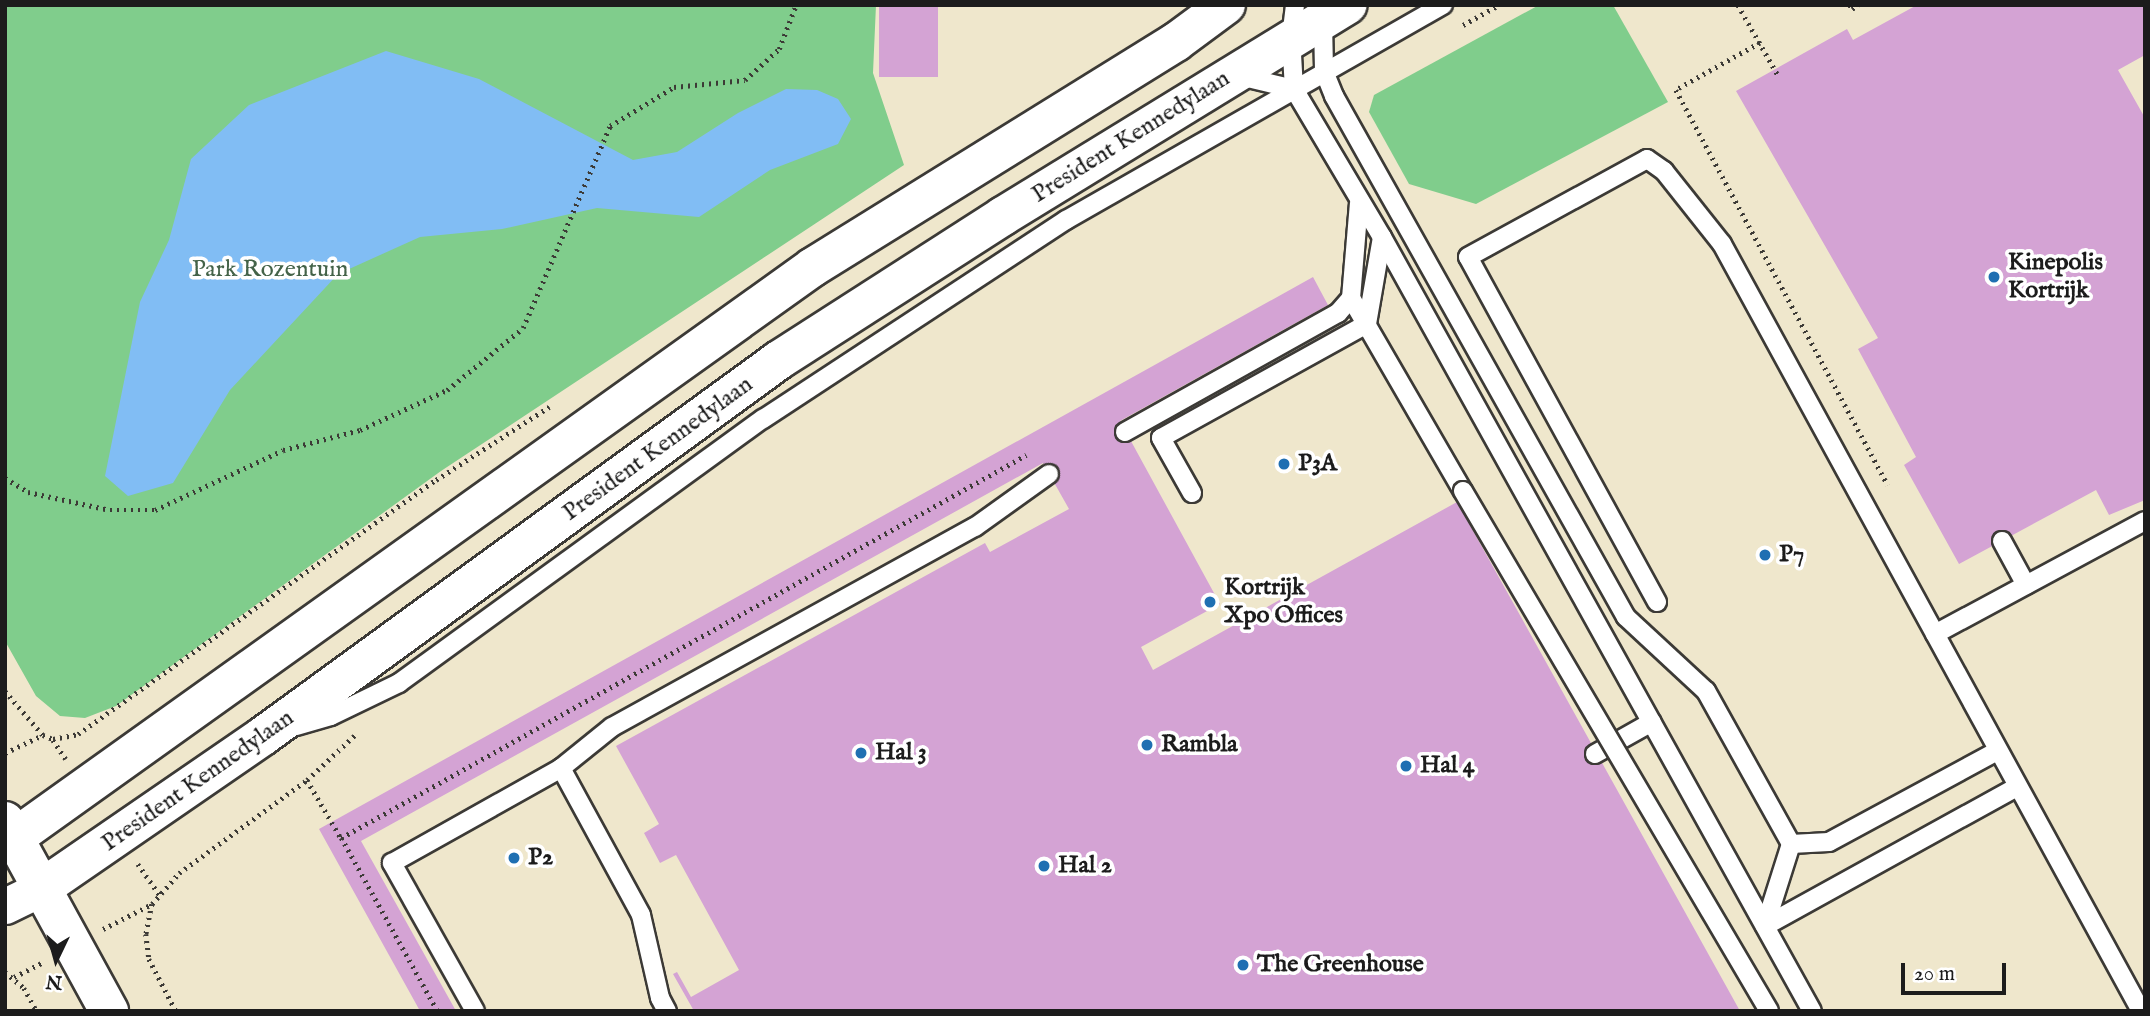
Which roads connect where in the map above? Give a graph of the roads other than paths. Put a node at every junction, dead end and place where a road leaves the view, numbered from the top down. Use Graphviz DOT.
graph roads {
  1 [pos="1226,5"];
  2 [pos="1443,5"];
  3 [pos="1314,16"];
  4 [pos="1324,71"];
  5 [pos="1231,75"];
  6 [pos="1294,89"];
  7 [pos="1359,203"];
  8 [pos="1382,237"];
  9 [pos="1351,298"];
  10 [pos="1367,324"];
  11 [pos="1125,432"];
  12 [pos="1049,474"];
  13 [pos="1192,493"];
  14 [pos="2145,522"];
  15 [pos="2002,541"];
  16 [pos="2026,585"];
  17 [pos="1657,602"];
  18 [pos="1935,634"];
  19 [pos="1652,722"];
  20 [pos="263,736"];
  21 [pos="1997,751"];
  22 [pos="1595,754"];
  23 [pos="561,768"];
  24 [pos="2017,787"];
  25 [pos="8,834"];
  26 [pos="1791,844"];
  27 [pos="42,888"];
  28 [pos="5,906"];
  29 [pos="1765,926"];
  30 [pos="109,1011"];
  31 [pos="475,1011"];
  32 [pos="667,1011"];
  33 [pos="1769,1011"];
  34 [pos="1812,1011"];
  35 [pos="2141,1011"];
  1 -- 25 [label="main road"];
  2 -- 4 [label="lane"];
  3 -- 4 [label="lane"];
  3 -- 5 [label="main road, President Kennedylaan"];
  3 -- 6 [label="lane"];
  4 -- 6 [label="lane"];
  4 -- 26 [label="lane"];
  5 -- 6 [label="lane"];
  5 -- 20 [label="main road, President Kennedylaan"];
  6 -- 7 [label="lane"];
  6 -- 20 [label="lane"];
  7 -- 8 [label="lane"];
  7 -- 9 [label="lane"];
  8 -- 10 [label="lane"];
  8 -- 19 [label="lane"];
  9 -- 10 [label="lane"];
  9 -- 11 [label="lane"];
  10 -- 13 [label="lane"];
  10 -- 33 [label="lane, bridge"];
  12 -- 23 [label="lane"];
  14 -- 16 [label="lane"];
  15 -- 16 [label="lane"];
  16 -- 18 [label="lane"];
  17 -- 18 [label="lane"];
  18 -- 21 [label="lane"];
  19 -- 22 [label="lane"];
  19 -- 29 [label="lane"];
  20 -- 27 [label="main road, President Kennedylaan"];
  21 -- 24 [label="lane"];
  21 -- 26 [label="lane"];
  23 -- 31 [label="lane"];
  23 -- 32 [label="lane"];
  24 -- 29 [label="lane"];
  24 -- 35 [label="lane"];
  25 -- 27 [label="main road"];
  26 -- 29 [label="lane"];
  27 -- 28 [label="street"];
  27 -- 30 [label="main road"];
  29 -- 34 [label="lane"];
}
